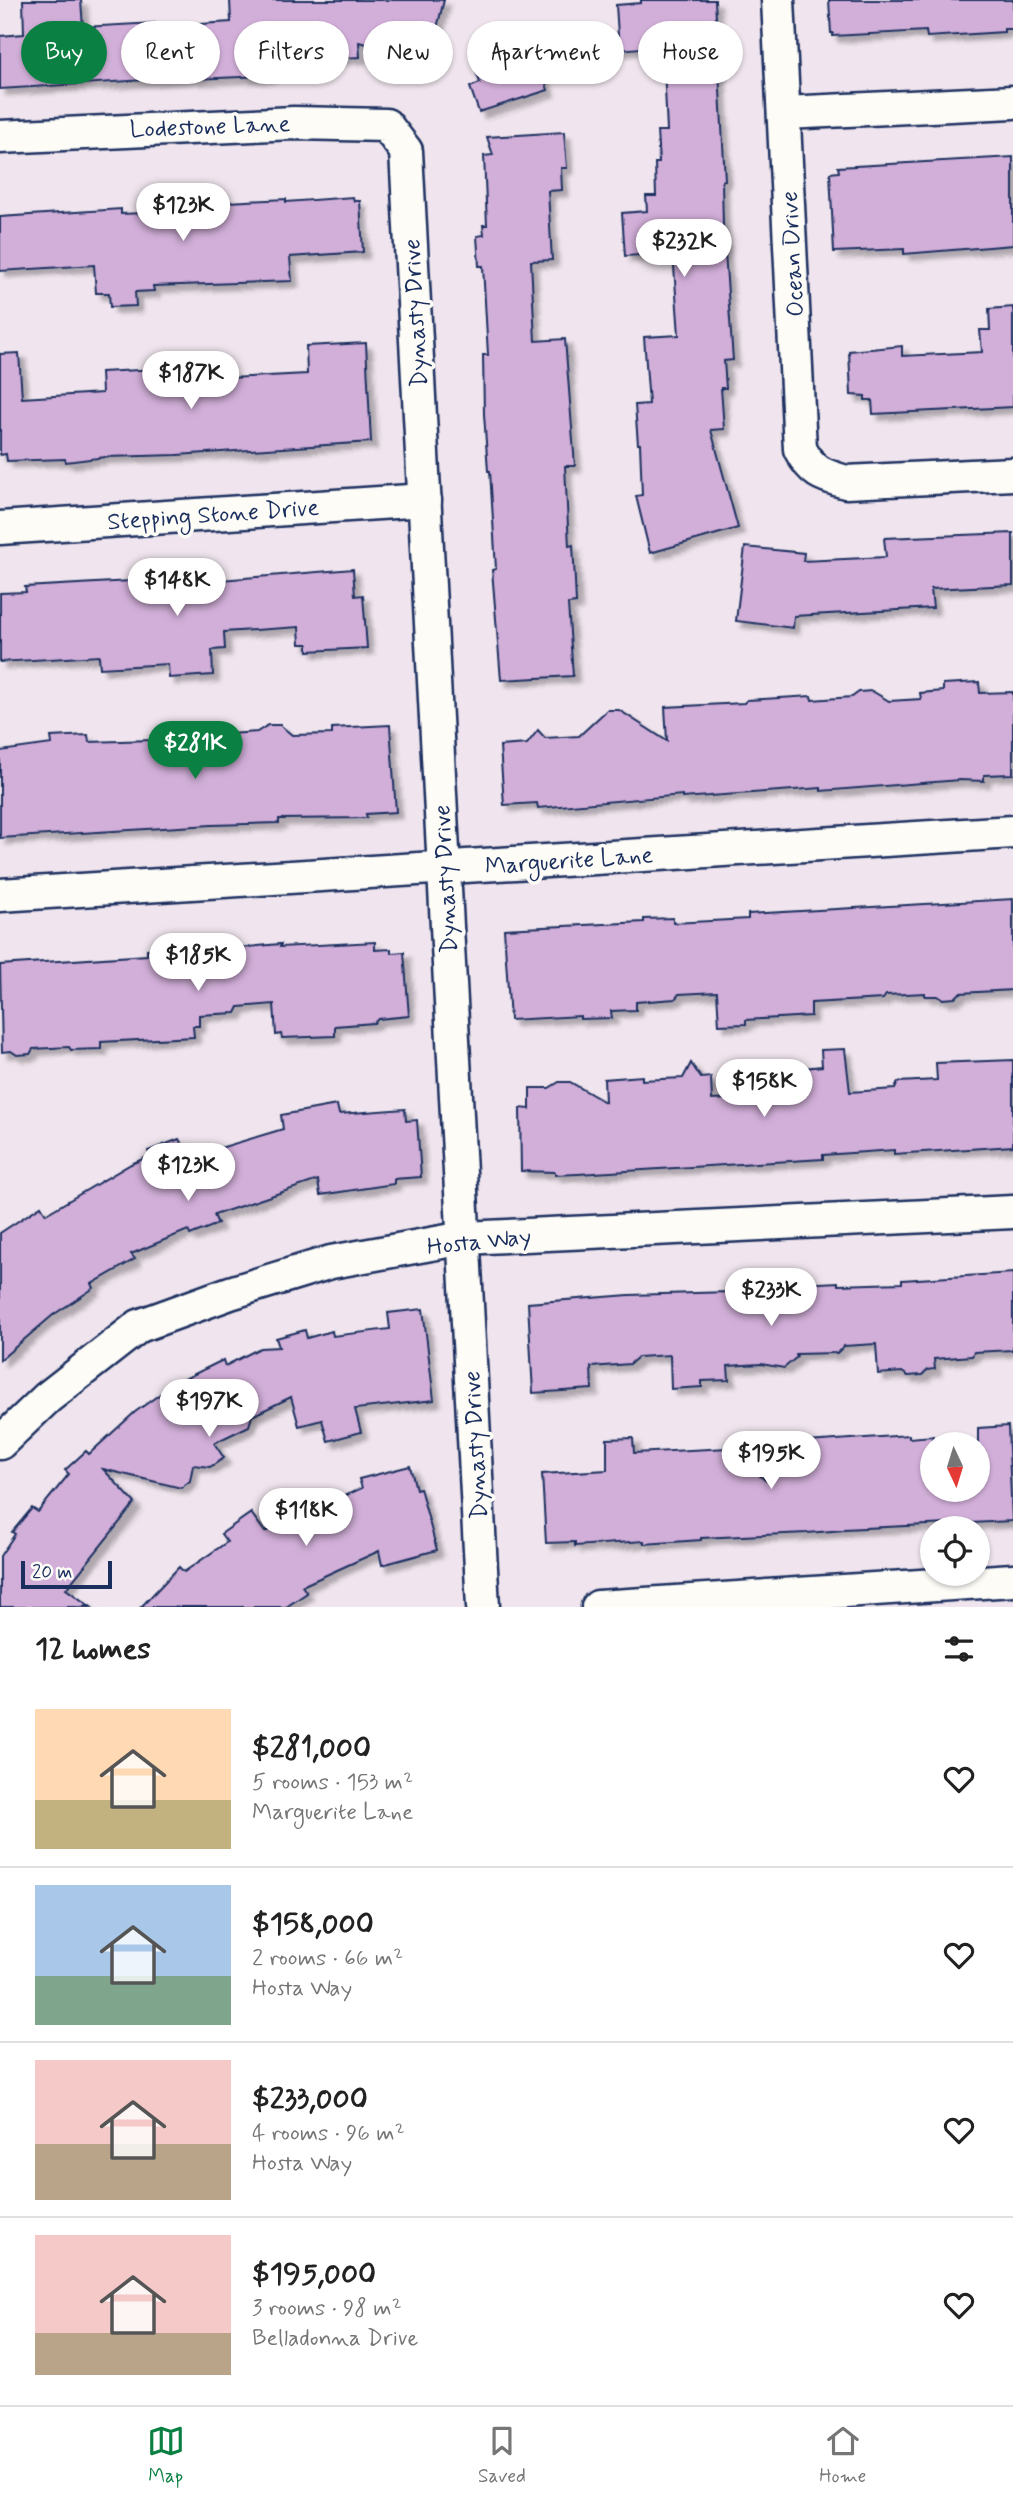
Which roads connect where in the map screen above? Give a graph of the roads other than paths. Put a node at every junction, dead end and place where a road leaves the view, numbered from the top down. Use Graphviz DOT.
graph roads {
  1 [pos="778,0"];
  2 [pos="1013,102"];
  3 [pos="785,113"];
  4 [pos="0,137"];
  5 [pos="406,151"];
  6 [pos="1013,474"];
  7 [pos="425,500"];
  8 [pos="0,528"];
  9 [pos="1013,832"];
  10 [pos="444,868"];
  11 [pos="0,895"];
  12 [pos="1013,1212"];
  13 [pos="464,1238"];
  14 [pos="0,1443"];
  15 [pos="1013,1580"];
  16 [pos="483,1607"];
  17 [pos="598,1607"];
  1 -- 3 [label="street, Ocean Drive"];
  2 -- 3 [label="street"];
  3 -- 6 [label="street, Ocean Drive"];
  4 -- 5 [label="street, Lodestone Lane"];
  5 -- 7 [label="street, Dynasty Drive"];
  7 -- 8 [label="street, Stepping Stone Drive"];
  7 -- 10 [label="street, Dynasty Drive"];
  9 -- 10 [label="street, Marguerite Lane"];
  10 -- 11 [label="street, Marguerite Lane"];
  10 -- 13 [label="street, Dynasty Drive"];
  12 -- 13 [label="street, Hosta Way"];
  13 -- 14 [label="street, Hosta Way"];
  13 -- 16 [label="street, Dynasty Drive"];
  15 -- 17 [label="street"];
}
